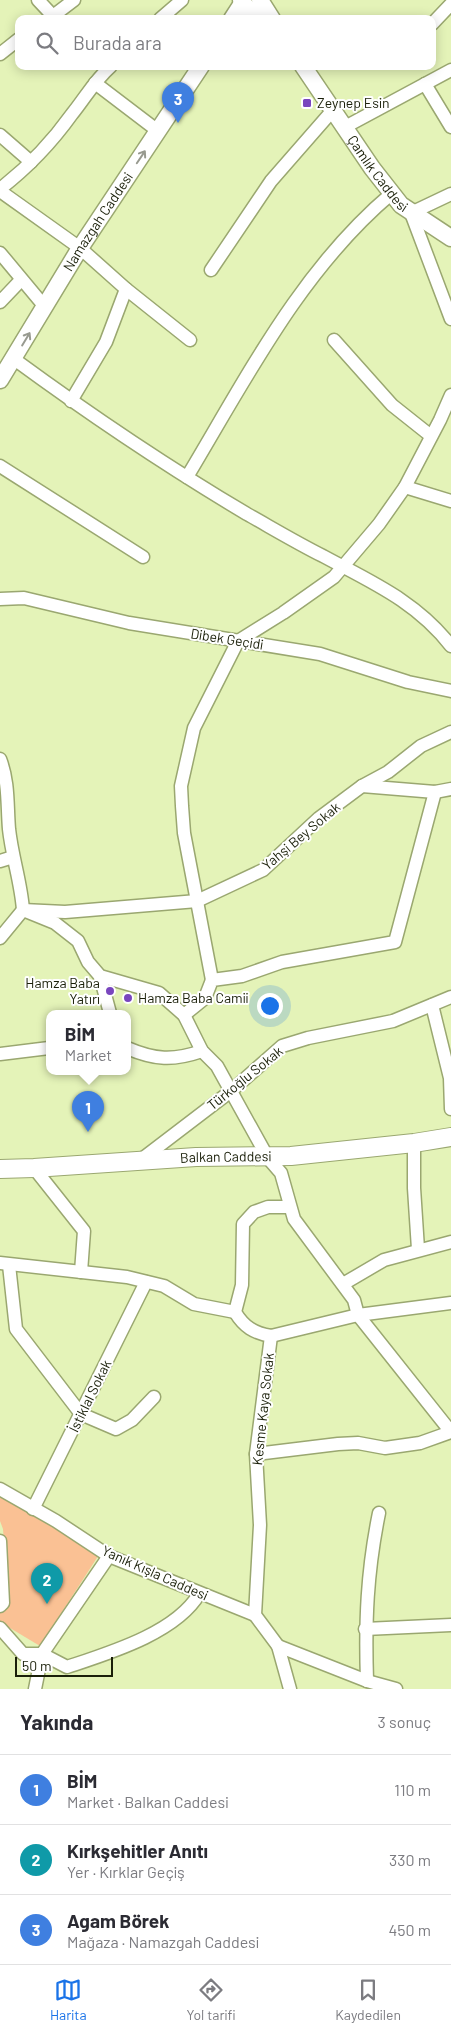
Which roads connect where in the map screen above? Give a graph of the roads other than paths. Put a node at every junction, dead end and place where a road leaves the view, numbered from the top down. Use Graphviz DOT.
graph roads {
  1 [pos="38,0"];
  2 [pos="74,0"];
  3 [pos="182,0"];
  4 [pos="260,0"];
  5 [pos="242,1"];
  6 [pos="451,4"];
  7 [pos="49,15"];
  8 [pos="54,15"];
  9 [pos="165,15"];
  10 [pos="234,15"];
  11 [pos="253,15"];
  12 [pos="269,15"];
  13 [pos="436,20"];
  14 [pos="15,42"];
  15 [pos="0,54"];
  16 [pos="107,70"];
  17 [pos="198,70"];
  18 [pos="301,70"];
  19 [pos="306,70"];
  20 [pos="451,70"];
  21 [pos="95,83"];
  22 [pos="425,84"];
  23 [pos="320,92"];
  24 [pos="332,110"];
  25 [pos="344,127"];
  26 [pos="451,127"];
  27 [pos="158,131"];
  28 [pos="0,135"];
  29 [pos="31,162"];
  30 [pos="0,190"];
  31 [pos="391,194"];
  32 [pos="451,194"];
  33 [pos="411,214"];
  34 [pos="451,238"];
  35 [pos="80,248"];
  36 [pos="0,253"];
  37 [pos="211,270"];
  38 [pos="21,280"];
  39 [pos="126,289"];
  40 [pos="0,302"];
  41 [pos="45,307"];
  42 [pos="451,318"];
  43 [pos="190,340"];
  44 [pos="334,340"];
  45 [pos="14,359"];
  46 [pos="0,380"];
  47 [pos="451,395"];
  48 [pos="71,401"];
  49 [pos="431,436"];
  50 [pos="0,466"];
  51 [pos="187,477"];
  52 [pos="405,487"];
  53 [pos="451,501"];
  54 [pos="143,557"];
  55 [pos="345,566"];
  56 [pos="0,599"];
  57 [pos="238,640"];
  58 [pos="451,646"];
  59 [pos="451,691"];
  60 [pos="451,732"];
  61 [pos="0,760"];
  62 [pos="362,786"];
  63 [pos="451,789"];
  64 [pos="435,792"];
  65 [pos="13,857"];
  66 [pos="0,861"];
  67 [pos="197,901"];
  68 [pos="23,910"];
  69 [pos="0,938"];
  70 [pos="100,976"];
  71 [pos="212,980"];
  72 [pos="451,997"];
  73 [pos="432,1005"];
  74 [pos="109,1010"];
  75 [pos="184,1015"];
  76 [pos="46,1048"];
  77 [pos="131,1050"];
  78 [pos="202,1051"];
  79 [pos="0,1054"];
  80 [pos="231,1091"];
  81 [pos="451,1108"];
  82 [pos="451,1137"];
  83 [pos="414,1143"];
  84 [pos="268,1158"];
  85 [pos="138,1162"];
  86 [pos="34,1168"];
  87 [pos="0,1169"];
  88 [pos="289,1207"];
  89 [pos="451,1242"];
  90 [pos="418,1249"];
  91 [pos="4,1264"];
  92 [pos="81,1272"];
  93 [pos="146,1282"];
  94 [pos="343,1284"];
  95 [pos="451,1303"];
  96 [pos="235,1312"];
  97 [pos="358,1315"];
  98 [pos="271,1336"];
  99 [pos="154,1397"];
  100 [pos="81,1414"];
  101 [pos="451,1432"];
  102 [pos="256,1454"];
  103 [pos="0,1489"];
  104 [pos="33,1509"];
  105 [pos="378,1513"];
  106 [pos="0,1541"];
  107 [pos="109,1556"];
  108 [pos="199,1594"];
  109 [pos="0,1606"];
  110 [pos="255,1615"];
  111 [pos="451,1625"];
  112 [pos="0,1628"];
  113 [pos="366,1629"];
  114 [pos="278,1646"];
  115 [pos="42,1654"];
  116 [pos="368,1681"];
  117 [pos="35,1689"];
  118 [pos="290,1689"];
  119 [pos="396,1689"];
  1 -- 7 [label="street"];
  2 -- 8 [label="street"];
  3 -- 9 [label="street"];
  4 -- 12 [label="street"];
  5 -- 10 [label="street"];
  5 -- 11 [label="street"];
  6 -- 13 [label="street"];
  14 -- 15 [label="street"];
  16 -- 21 [label="street"];
  17 -- 27 [label="street, Namazgah Caddesi"];
  18 -- 23 [label="street, Çamlık Caddesi"];
  19 -- 23 [label="street, Çamlık Caddesi"];
  20 -- 22 [label="street"];
  21 -- 27 [label="street"];
  21 -- 29 [label="street"];
  22 -- 25 [label="street"];
  22 -- 26 [label="street"];
  23 -- 24 [label="street, Çamlık Caddesi"];
  24 -- 25 [label="street, Çamlık Caddesi"];
  24 -- 37 [label="street"];
  25 -- 31 [label="street, Çamlık Caddesi"];
  35 -- 27 [label="street, Namazgah Caddesi, one-way"];
  28 -- 29 [label="street"];
  29 -- 30 [label="street"];
  30 -- 35 [label="street"];
  31 -- 33 [label="street, Çamlık Caddesi"];
  31 -- 51 [label="street"];
  32 -- 33 [label="street"];
  33 -- 34 [label="street, Çamlık Caddesi"];
  33 -- 42 [label="street"];
  35 -- 39 [label="street"];
  35 -- 41 [label="street, Namazgah Caddesi"];
  36 -- 38 [label="street"];
  38 -- 40 [label="street"];
  38 -- 41 [label="street"];
  39 -- 43 [label="street"];
  39 -- 48 [label="street"];
  45 -- 41 [label="street, Namazgah Caddesi, one-way"];
  44 -- 49 [label="street"];
  45 -- 46 [label="street, Namazgah Caddesi"];
  45 -- 48 [label="street"];
  47 -- 49 [label="street"];
  48 -- 51 [label="street"];
  49 -- 52 [label="street"];
  50 -- 54 [label="street"];
  51 -- 55 [label="street"];
  52 -- 53 [label="street"];
  52 -- 55 [label="street"];
  55 -- 57 [label="street"];
  55 -- 58 [label="street"];
  56 -- 57 [label="street, Dibek Geçidi"];
  57 -- 59 [label="street, Dibek Geçidi"];
  57 -- 67 [label="street"];
  60 -- 62 [label="street, Yahşi Bey Sokak"];
  61 -- 65 [label="street"];
  62 -- 64 [label="street"];
  62 -- 67 [label="street, Yahşi Bey Sokak"];
  63 -- 64 [label="street"];
  64 -- 71 [label="street"];
  65 -- 66 [label="street"];
  65 -- 68 [label="street"];
  67 -- 68 [label="street, Yahşi Bey Sokak"];
  67 -- 71 [label="street"];
  68 -- 69 [label="street"];
  68 -- 70 [label="street"];
  70 -- 74 [label="street"];
  70 -- 75 [label="street"];
  71 -- 75 [label="street"];
  72 -- 73 [label="street, Türkoğlu Sokak"];
  73 -- 80 [label="street, Türkoğlu Sokak"];
  73 -- 81 [label="street"];
  75 -- 78 [label="street"];
  76 -- 79 [label="street"];
  77 -- 78 [label="street"];
  78 -- 80 [label="street"];
  80 -- 84 [label="street"];
  80 -- 85 [label="street, Türkoğlu Sokak"];
  82 -- 83 [label="main road, Balkan Caddesi"];
  83 -- 84 [label="main road, Balkan Caddesi"];
  83 -- 90 [label="street"];
  84 -- 85 [label="main road, Balkan Caddesi"];
  84 -- 88 [label="street"];
  85 -- 86 [label="main road, Balkan Caddesi"];
  86 -- 87 [label="main road, Balkan Caddesi"];
  86 -- 92 [label="street"];
  88 -- 94 [label="street"];
  88 -- 96 [label="street"];
  89 -- 90 [label="street"];
  90 -- 94 [label="street"];
  91 -- 92 [label="street"];
  91 -- 100 [label="street"];
  92 -- 93 [label="street"];
  93 -- 96 [label="street"];
  93 -- 100 [label="street, İstiklal Sokak"];
  94 -- 97 [label="street"];
  95 -- 97 [label="street"];
  96 -- 98 [label="street, Kesme Kaya Sokak"];
  97 -- 98 [label="street"];
  97 -- 101 [label="street"];
  98 -- 102 [label="street, Kesme Kaya Sokak"];
  99 -- 100 [label="street"];
  100 -- 104 [label="street, İstiklal Sokak"];
  101 -- 102 [label="street"];
  102 -- 110 [label="street, Kesme Kaya Sokak"];
  103 -- 104 [label="street, Yanık Kışla Caddesi"];
  104 -- 107 [label="street, Yanık Kışla Caddesi"];
  105 -- 113 [label="street"];
  106 -- 109 [label="street"];
  107 -- 108 [label="street, Yanık Kışla Caddesi"];
  107 -- 115 [label="street"];
  108 -- 110 [label="street, Yanık Kışla Caddesi"];
  108 -- 115 [label="street"];
  110 -- 114 [label="street"];
  111 -- 113 [label="street"];
  112 -- 115 [label="street"];
  113 -- 116 [label="street"];
  114 -- 116 [label="street"];
  114 -- 118 [label="street"];
  115 -- 117 [label="street"];
  116 -- 119 [label="street"];
}
